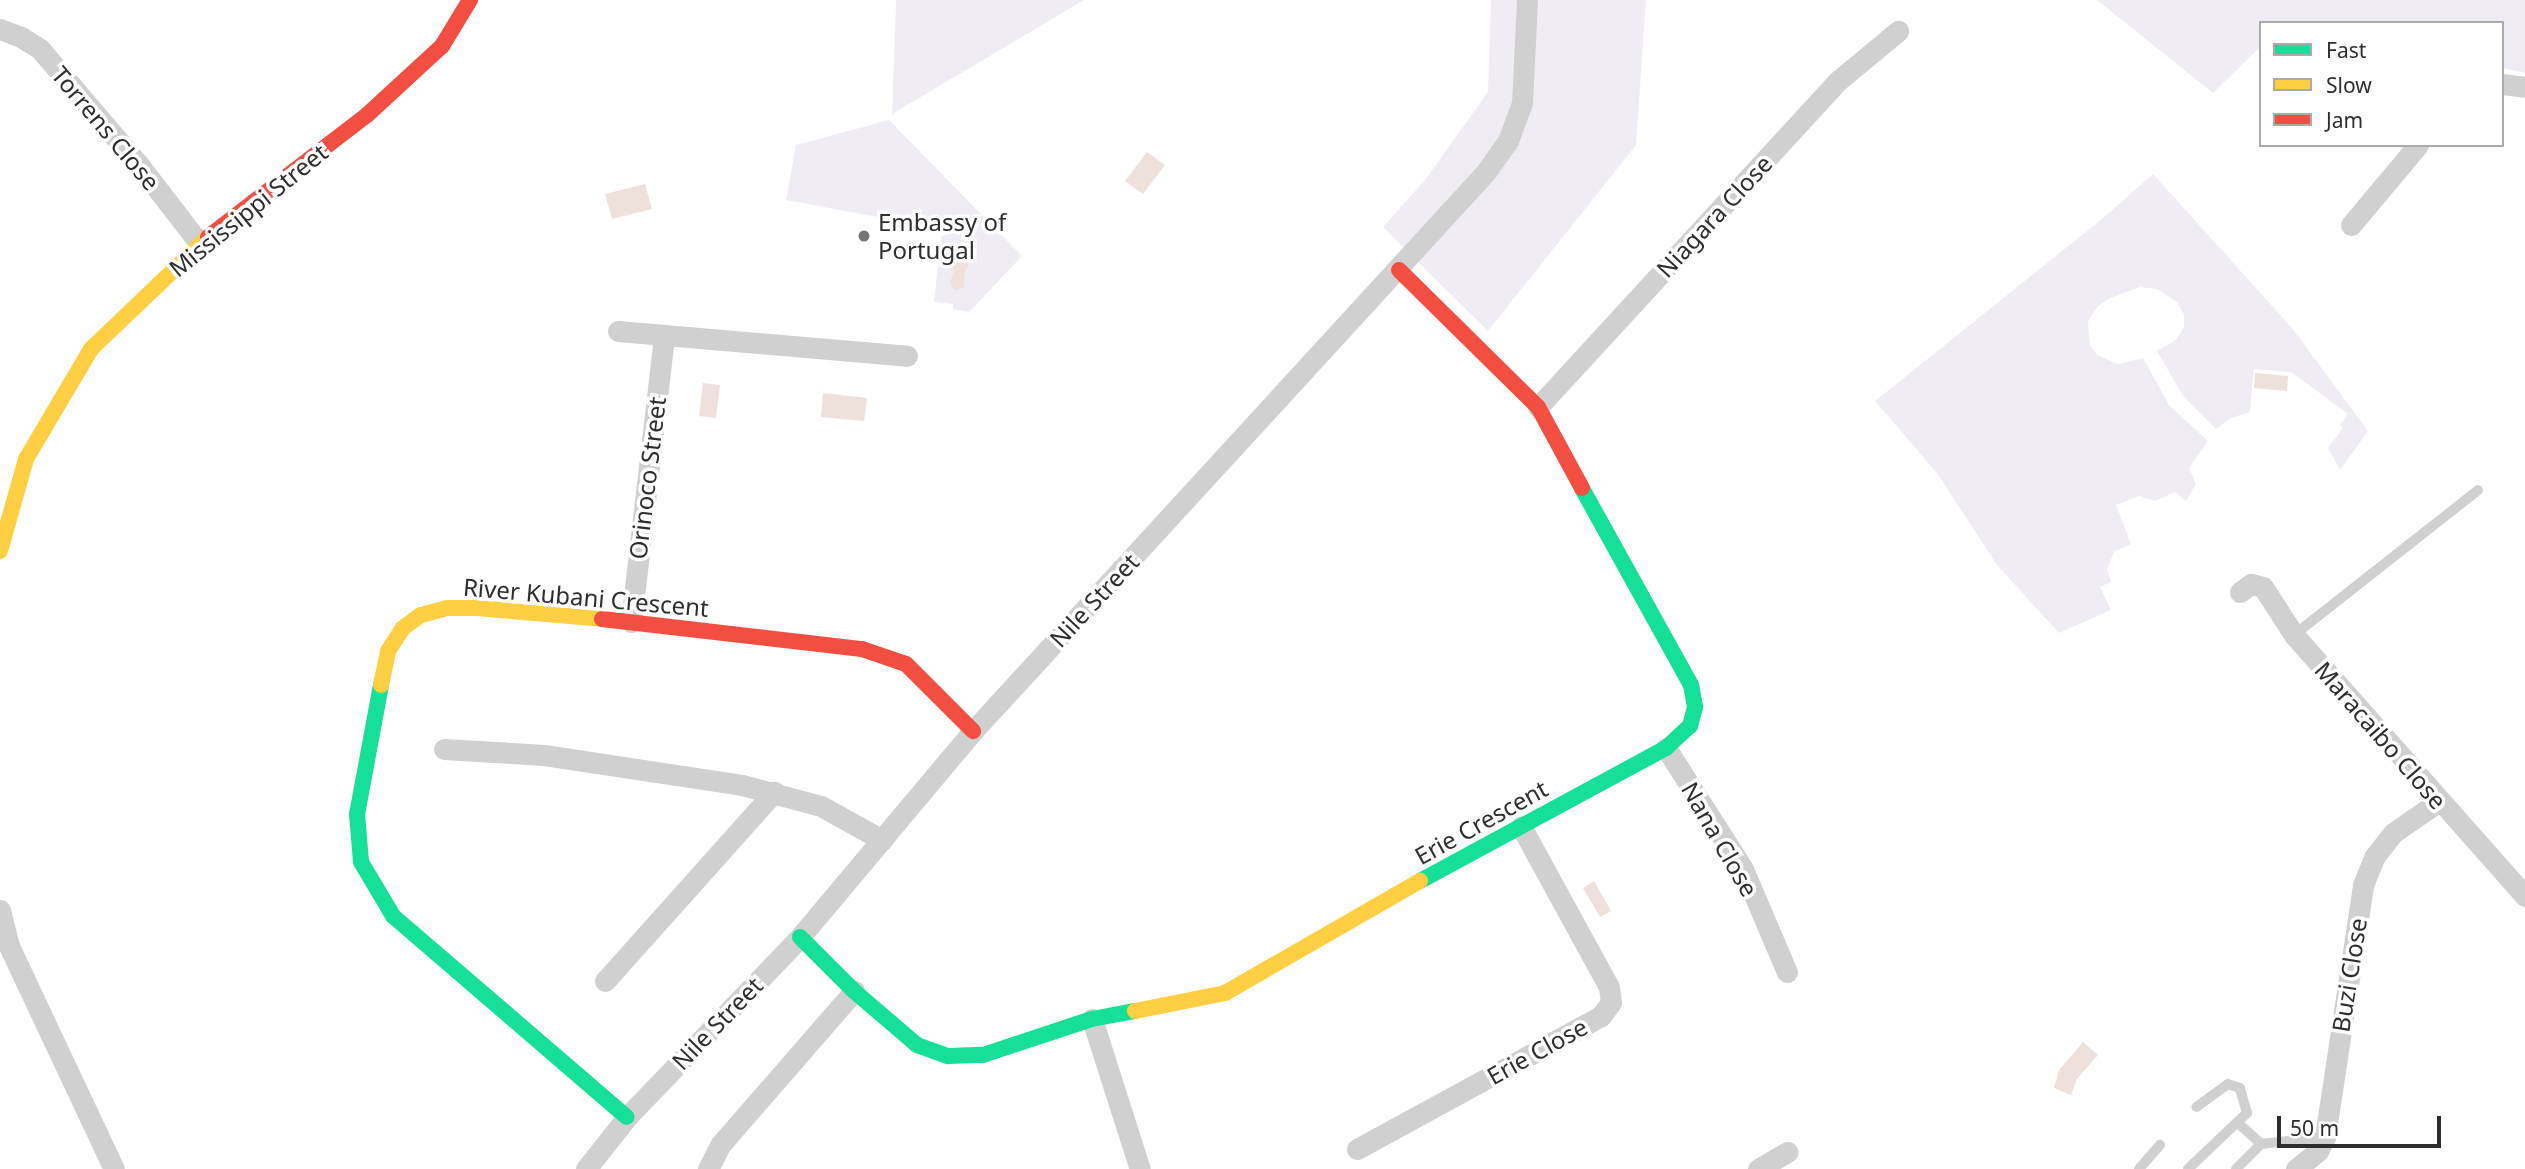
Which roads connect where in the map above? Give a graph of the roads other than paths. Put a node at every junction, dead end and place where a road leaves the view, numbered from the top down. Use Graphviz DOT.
graph roads {
  1 [pos="470,0"];
  2 [pos="1527,0"];
  3 [pos="0,29"];
  4 [pos="1898,31"];
  5 [pos="2504,84"];
  6 [pos="2525,87"];
  7 [pos="2416,147"];
  8 [pos="2351,225"];
  9 [pos="199,243"];
  10 [pos="1399,270"];
  11 [pos="618,331"];
  12 [pos="664,335"];
  13 [pos="907,356"];
  14 [pos="1538,407"];
  15 [pos="2478,490"];
  16 [pos="0,551"];
  17 [pos="2240,592"];
  18 [pos="631,622"];
  19 [pos="2294,635"];
  20 [pos="973,732"];
  21 [pos="1666,748"];
  22 [pos="443,749"];
  23 [pos="774,792"];
  24 [pos="2439,801"];
  25 [pos="1521,826"];
  26 [pos="882,840"];
  27 [pos="2525,896"];
  28 [pos="0,910"];
  29 [pos="800,937"];
  30 [pos="1787,972"];
  31 [pos="605,981"];
  32 [pos="854,991"];
  33 [pos="1093,1019"];
  34 [pos="2196,1107"];
  35 [pos="627,1117"];
  36 [pos="2238,1123"];
  37 [pos="2325,1137"];
  38 [pos="2261,1144"];
  39 [pos="2160,1145"];
  40 [pos="1357,1149"];
  41 [pos="1788,1152"];
  42 [pos="114,1169"];
  43 [pos="586,1169"];
  44 [pos="708,1169"];
  45 [pos="1140,1169"];
  46 [pos="1758,1169"];
  47 [pos="2138,1169"];
  48 [pos="2188,1169"];
  49 [pos="2236,1169"];
  50 [pos="2296,1169"];
  1 -- 9 [label="street, Mississippi Street"];
  2 -- 10 [label="street, Nile Street"];
  3 -- 9 [label="street, Torrens Close"];
  4 -- 14 [label="street, Niagara Close"];
  5 -- 6 [label="street"];
  7 -- 8 [label="street"];
  9 -- 16 [label="street, Mississippi Street"];
  10 -- 14 [label="street, Erie Crescent"];
  10 -- 20 [label="street, Nile Street"];
  11 -- 12 [label="street"];
  12 -- 13 [label="street"];
  12 -- 18 [label="street, Orinoco Street"];
  14 -- 21 [label="street, Erie Crescent"];
  15 -- 19 [label="lane"];
  17 -- 19 [label="street, Maracaibo Close"];
  18 -- 20 [label="street, River Kubani Crescent"];
  18 -- 35 [label="street, River Kubani Crescent"];
  19 -- 24 [label="street, Maracaibo Close"];
  20 -- 26 [label="street, Nile Street"];
  21 -- 25 [label="street, Erie Crescent"];
  21 -- 30 [label="street, Nana Close"];
  22 -- 23 [label="street"];
  23 -- 26 [label="street"];
  23 -- 31 [label="street"];
  24 -- 27 [label="street, Maracaibo Close"];
  24 -- 37 [label="street, Buzi Close"];
  25 -- 33 [label="street, Erie Crescent"];
  25 -- 40 [label="street, Erie Close"];
  26 -- 29 [label="street, Nile Street"];
  28 -- 42 [label="street"];
  29 -- 32 [label="street, Erie Crescent"];
  29 -- 35 [label="street, Nile Street"];
  32 -- 33 [label="street, Erie Crescent"];
  32 -- 44 [label="street"];
  33 -- 45 [label="street"];
  34 -- 36 [label="lane"];
  35 -- 43 [label="street, Nile Street"];
  36 -- 38 [label="lane"];
  36 -- 48 [label="lane"];
  37 -- 38 [label="lane"];
  37 -- 50 [label="street"];
  38 -- 49 [label="lane"];
  39 -- 47 [label="lane"];
  41 -- 46 [label="street"];
}
